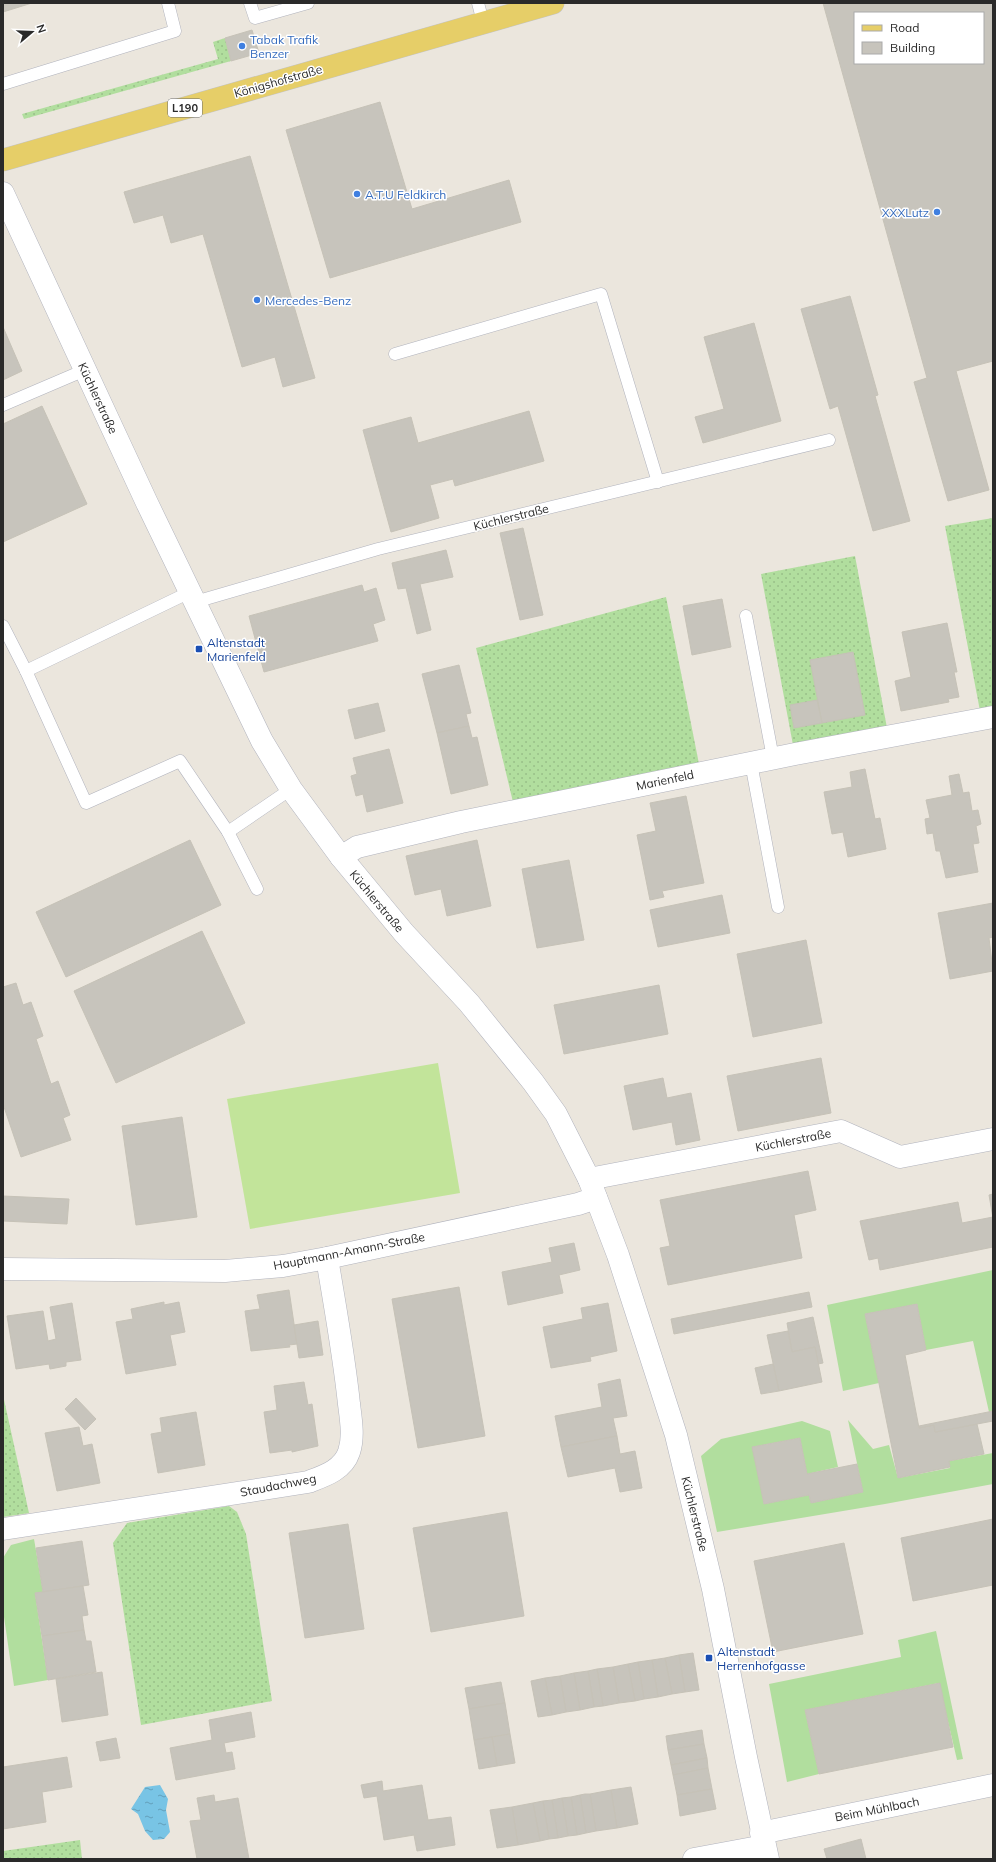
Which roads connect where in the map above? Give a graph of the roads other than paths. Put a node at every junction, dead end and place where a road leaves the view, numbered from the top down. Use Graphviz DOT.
graph roads {
  1 [pos="168,3"];
  2 [pos="250,3"];
  3 [pos="308,3"];
  4 [pos="551,3"];
  5 [pos="523,7"];
  6 [pos="480,12"];
  7 [pos="3,84"];
  8 [pos="3,160"];
  9 [pos="3,193"];
  10 [pos="395,354"];
  11 [pos="85,370"];
  12 [pos="3,404"];
  13 [pos="829,440"];
  14 [pos="658,482"];
  15 [pos="192,597"];
  16 [pos="746,616"];
  17 [pos="3,626"];
  18 [pos="26,671"];
  19 [pos="993,717"];
  20 [pos="773,758"];
  21 [pos="751,763"];
  22 [pos="291,789"];
  23 [pos="228,832"];
  24 [pos="341,857"];
  25 [pos="257,889"];
  26 [pos="778,907"];
  27 [pos="993,1139"];
  28 [pos="592,1188"];
  29 [pos="327,1258"];
  30 [pos="3,1269"];
  31 [pos="3,1530"];
  32 [pos="993,1785"];
  33 [pos="764,1846"];
  34 [pos="694,1859"];
  1 -- 7 [label="lane"];
  2 -- 3 [label="lane"];
  4 -- 5 [label="main road, Königshofstraße / L190"];
  5 -- 6 [label="main road, Königshofstraße / L190"];
  6 -- 8 [label="main road, Königshofstraße / L190"];
  9 -- 11 [label="street, Küchlerstraße"];
  10 -- 14 [label="lane"];
  11 -- 12 [label="lane"];
  11 -- 15 [label="street, Küchlerstraße"];
  13 -- 14 [label="lane, Küchlerstraße"];
  14 -- 15 [label="lane, Küchlerstraße"];
  15 -- 18 [label="lane"];
  15 -- 22 [label="street, Küchlerstraße"];
  16 -- 20 [label="lane"];
  17 -- 18 [label="lane"];
  18 -- 23 [label="lane"];
  19 -- 20 [label="street, Marienfeld"];
  20 -- 21 [label="street, Marienfeld"];
  21 -- 24 [label="street, Marienfeld"];
  21 -- 26 [label="lane"];
  22 -- 23 [label="lane"];
  22 -- 24 [label="street, Küchlerstraße"];
  23 -- 25 [label="lane"];
  24 -- 28 [label="street, Küchlerstraße"];
  27 -- 28 [label="street, Küchlerstraße"];
  28 -- 29 [label="street, Hauptmann-Amann-Straße"];
  28 -- 33 [label="street, Küchlerstraße"];
  29 -- 30 [label="street, Hauptmann-Amann-Straße"];
  29 -- 31 [label="street, Staudachweg"];
  32 -- 33 [label="street, Beim Mühlbach"];
  33 -- 34 [label="street, Beim Mühlbach"];
}
